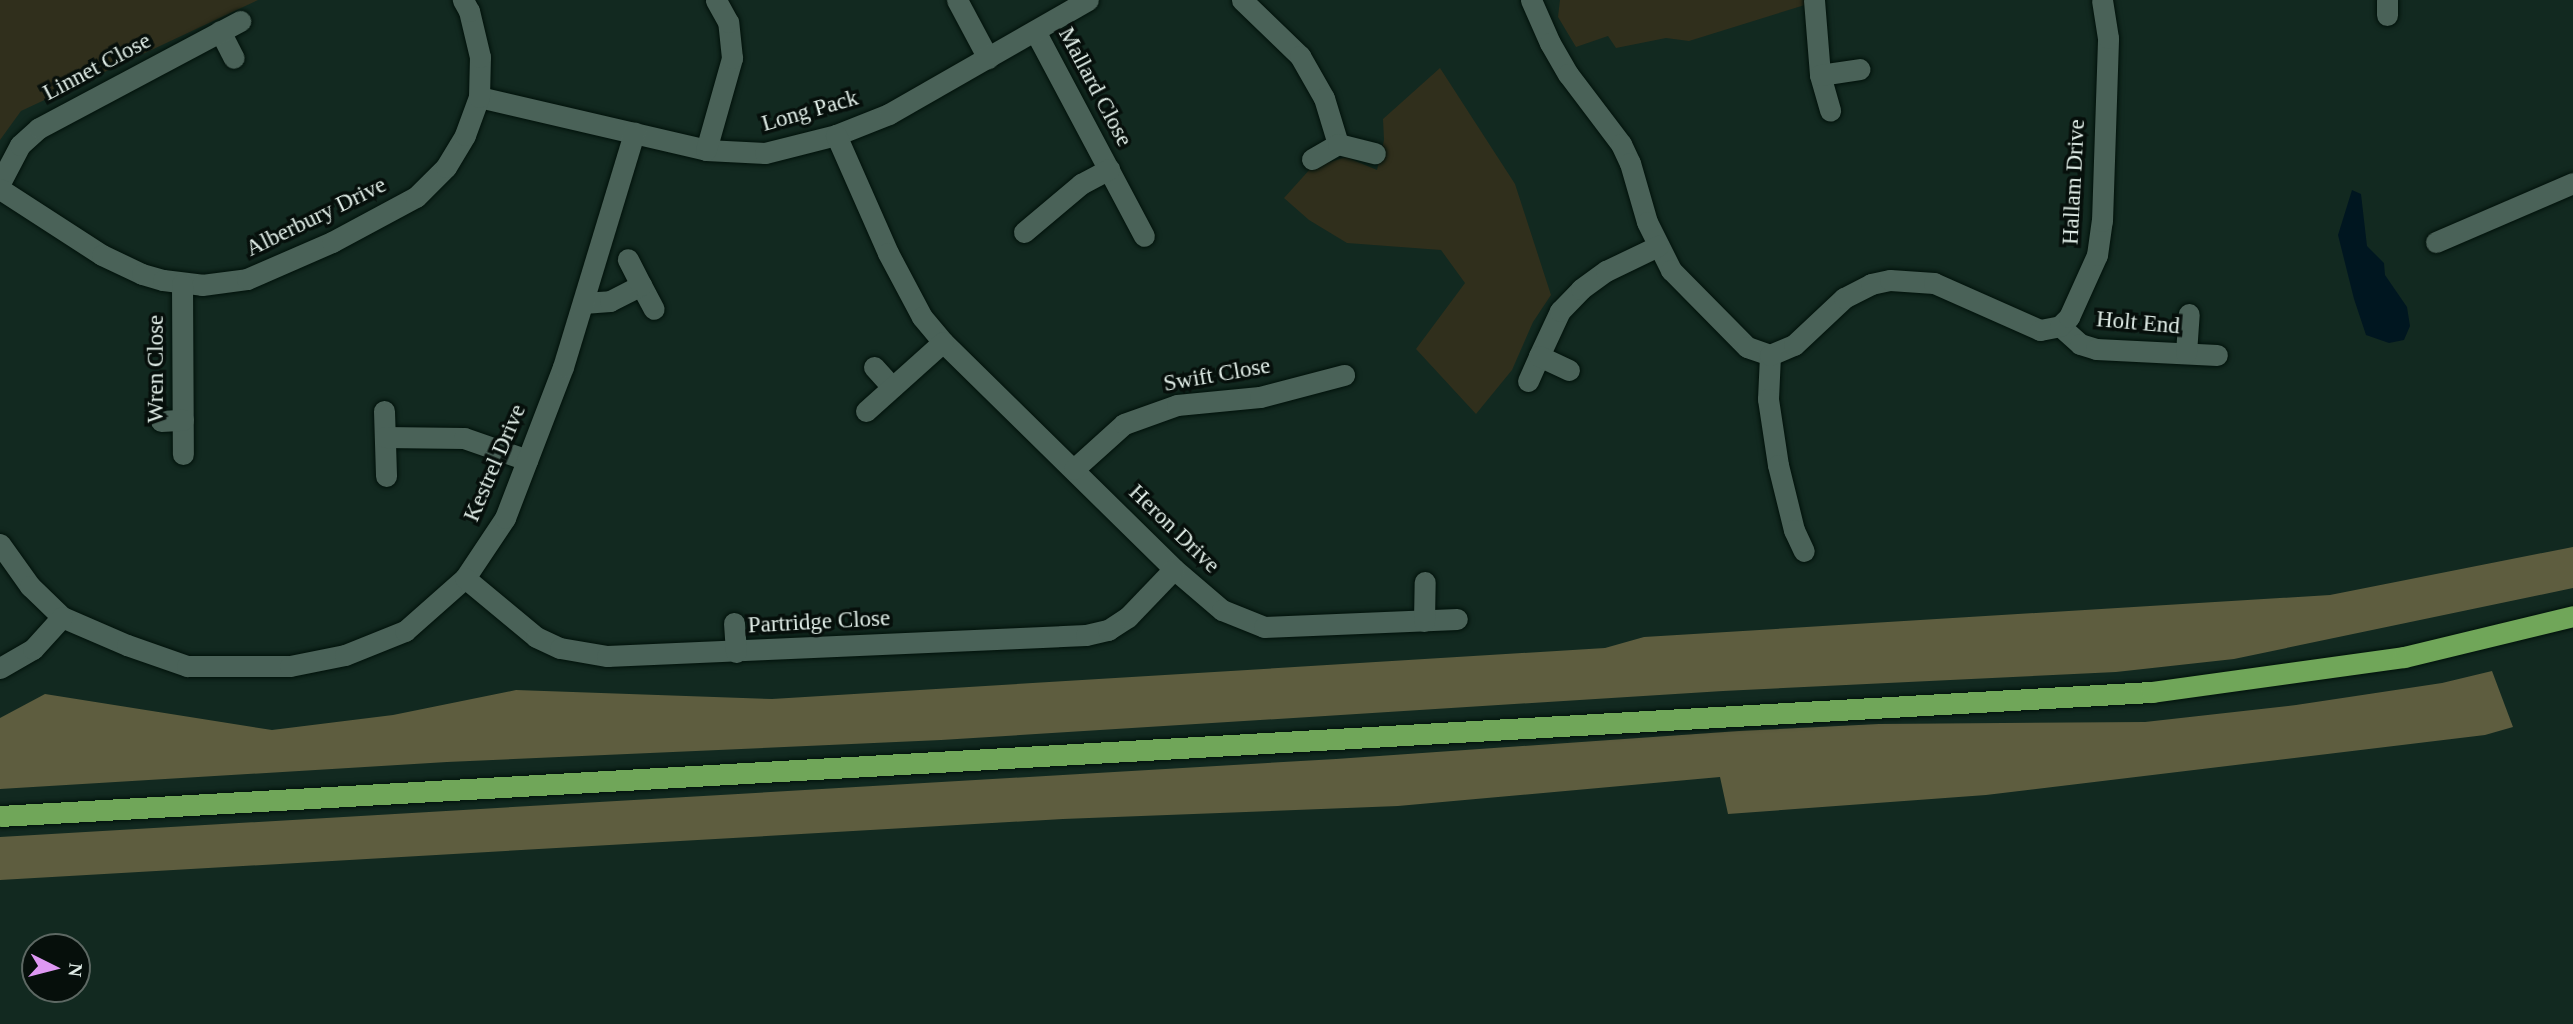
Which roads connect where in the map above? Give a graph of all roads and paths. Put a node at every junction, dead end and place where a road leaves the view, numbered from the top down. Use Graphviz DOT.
graph roads {
  1 [pos="463,0"];
  2 [pos="716,0"];
  3 [pos="957,0"];
  4 [pos="1088,0"];
  5 [pos="1242,0"];
  6 [pos="1531,0"];
  7 [pos="1814,0"];
  8 [pos="2102,0"];
  9 [pos="240,20"];
  10 [pos="1035,30"];
  11 [pos="220,31"];
  12 [pos="234,58"];
  13 [pos="988,58"];
  14 [pos="1860,69"];
  15 [pos="1820,75"];
  16 [pos="479,97"];
  17 [pos="1830,111"];
  18 [pos="634,133"];
  19 [pos="836,135"];
  20 [pos="1338,144"];
  21 [pos="706,150"];
  22 [pos="1375,153"];
  23 [pos="1312,159"];
  24 [pos="1109,169"];
  25 [pos="0,183"];
  26 [pos="2573,183"];
  27 [pos="0,189"];
  28 [pos="1024,232"];
  29 [pos="1144,236"];
  30 [pos="2436,242"];
  31 [pos="1658,246"];
  32 [pos="628,259"];
  33 [pos="182,284"];
  34 [pos="641,285"];
  35 [pos="583,303"];
  36 [pos="654,309"];
  37 [pos="2189,314"];
  38 [pos="2060,326"];
  39 [pos="943,342"];
  40 [pos="2186,353"];
  41 [pos="1770,355"];
  42 [pos="2217,355"];
  43 [pos="1539,356"];
  44 [pos="874,368"];
  45 [pos="1569,370"];
  46 [pos="1344,375"];
  47 [pos="1528,381"];
  48 [pos="892,387"];
  49 [pos="384,411"];
  50 [pos="866,411"];
  51 [pos="183,420"];
  52 [pos="161,421"];
  53 [pos="385,438"];
  54 [pos="183,454"];
  55 [pos="527,460"];
  56 [pos="1074,469"];
  57 [pos="386,477"];
  58 [pos="0,544"];
  59 [pos="1804,551"];
  60 [pos="1174,569"];
  61 [pos="465,578"];
  62 [pos="1425,582"];
  63 [pos="2573,616"];
  64 [pos="62,617"];
  65 [pos="1457,620"];
  66 [pos="1424,621"];
  67 [pos="734,623"];
  68 [pos="736,652"];
  69 [pos="0,668"];
  70 [pos="0,816"];
  1 -- 16 [label="street, Alberbury Drive"];
  2 -- 21 [label="street"];
  3 -- 13 [label="street"];
  4 -- 10 [label="street, Long Pack"];
  5 -- 20 [label="street"];
  6 -- 31 [label="street"];
  7 -- 15 [label="street"];
  8 -- 38 [label="street, Hallam Drive"];
  9 -- 11 [label="street, Linnet Close"];
  10 -- 13 [label="street, Long Pack"];
  10 -- 24 [label="street, Mallard Close"];
  11 -- 12 [label="street"];
  11 -- 25 [label="street, Linnet Close"];
  13 -- 19 [label="street, Long Pack"];
  14 -- 15 [label="street"];
  15 -- 17 [label="street"];
  16 -- 18 [label="street, Long Pack"];
  16 -- 33 [label="street, Alberbury Drive"];
  18 -- 21 [label="street, Long Pack"];
  18 -- 35 [label="street, Kestrel Drive"];
  19 -- 21 [label="street, Long Pack"];
  19 -- 39 [label="street, Heron Drive"];
  20 -- 22 [label="street"];
  20 -- 23 [label="street"];
  24 -- 28 [label="street, Mallard Close"];
  24 -- 29 [label="street, Mallard Close"];
  26 -- 30 [label="street"];
  27 -- 33 [label="street, Alberbury Drive"];
  31 -- 41 [label="street"];
  31 -- 43 [label="street"];
  32 -- 34 [label="street"];
  33 -- 51 [label="street, Wren Close"];
  34 -- 35 [label="street"];
  34 -- 36 [label="street"];
  35 -- 55 [label="street, Kestrel Drive"];
  37 -- 40 [label="street"];
  38 -- 40 [label="street, Holt End"];
  38 -- 41 [label="street"];
  39 -- 48 [label="street"];
  39 -- 56 [label="street, Heron Drive"];
  40 -- 42 [label="street, Holt End"];
  41 -- 59 [label="street"];
  43 -- 45 [label="street"];
  43 -- 47 [label="street"];
  44 -- 48 [label="street"];
  46 -- 56 [label="street, Swift Close"];
  48 -- 50 [label="street"];
  49 -- 53 [label="street"];
  51 -- 52 [label="street"];
  51 -- 54 [label="street, Wren Close"];
  53 -- 55 [label="street"];
  53 -- 57 [label="street"];
  55 -- 61 [label="street, Kestrel Drive"];
  56 -- 60 [label="street, Heron Drive"];
  58 -- 64 [label="street, Kestrel Drive"];
  60 -- 66 [label="street, Heron Drive"];
  60 -- 68 [label="street, Partridge Close"];
  61 -- 64 [label="street, Kestrel Drive"];
  61 -- 68 [label="street, Partridge Close"];
  62 -- 66 [label="street"];
  63 -- 70 [label="highway"];
  64 -- 69 [label="street"];
  65 -- 66 [label="street, Heron Drive"];
  67 -- 68 [label="street"];
}
